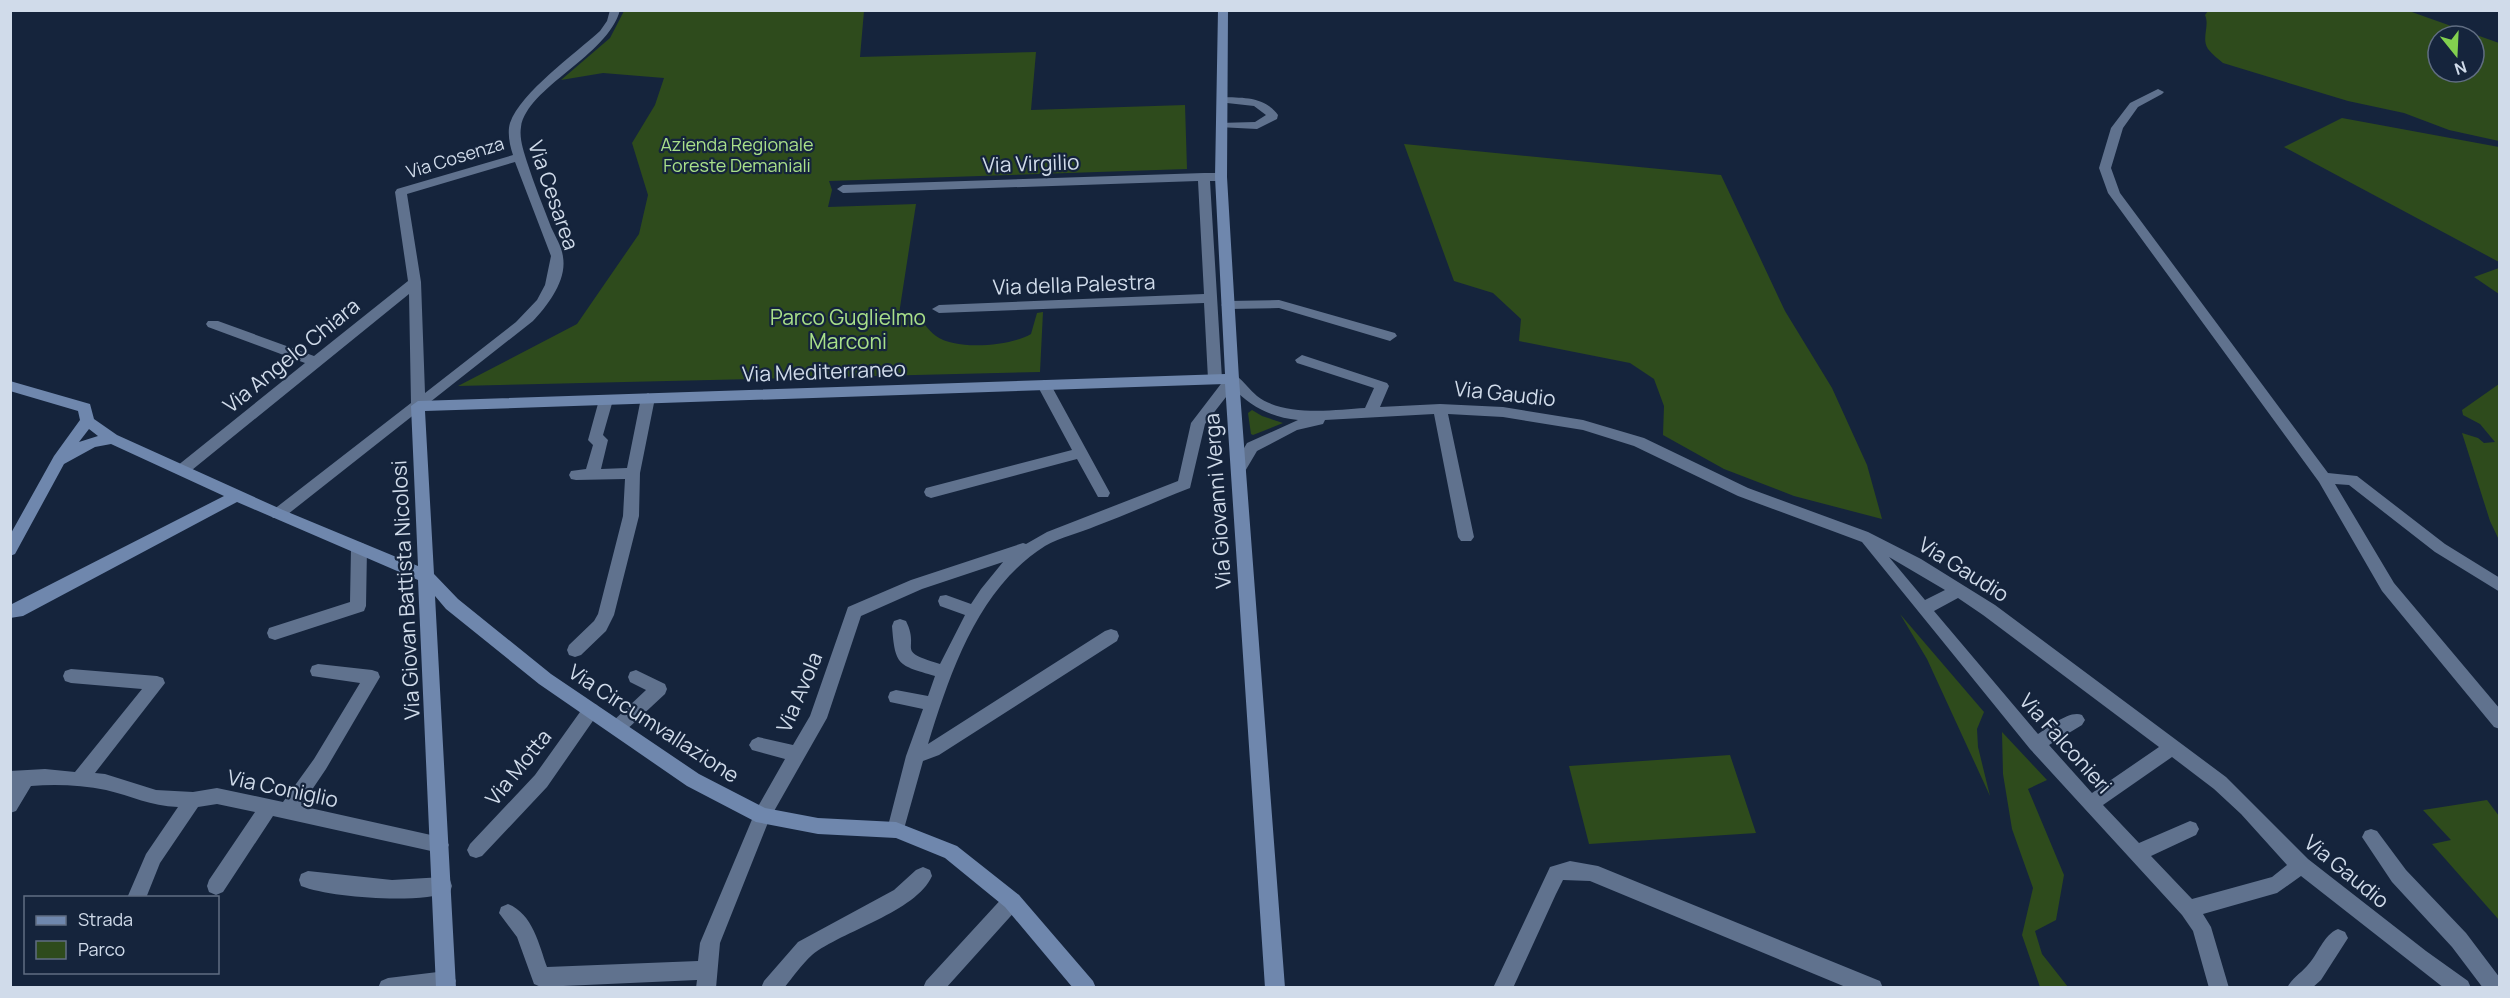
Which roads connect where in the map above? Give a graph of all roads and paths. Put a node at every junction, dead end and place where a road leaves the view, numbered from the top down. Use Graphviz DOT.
graph roads {
  1 [pos="615,10"];
  2 [pos="1223,10"];
  3 [pos="2158,92"];
  4 [pos="1222,100"];
  5 [pos="1222,124"];
  6 [pos="520,157"];
  7 [pos="1204,177"];
  8 [pos="1221,177"];
  9 [pos="843,189"];
  10 [pos="401,192"];
  11 [pos="415,282"];
  12 [pos="1210,298"];
  13 [pos="1228,305"];
  14 [pos="939,309"];
  15 [pos="213,324"];
  16 [pos="1389,336"];
  17 [pos="1302,360"];
  18 [pos="316,362"];
  19 [pos="1224,379"];
  20 [pos="1044,385"];
  21 [pos="10,386"];
  22 [pos="648,398"];
  23 [pos="606,400"];
  24 [pos="418,406"];
  25 [pos="1440,410"];
  26 [pos="1370,413"];
  27 [pos="1341,414"];
  28 [pos="87,421"];
  29 [pos="112,439"];
  30 [pos="1080,453"];
  31 [pos="59,460"];
  32 [pos="1239,469"];
  33 [pos="182,470"];
  34 [pos="633,473"];
  35 [pos="576,475"];
  36 [pos="592,475"];
  37 [pos="2324,478"];
  38 [pos="931,492"];
  39 [pos="1103,493"];
  40 [pos="238,495"];
  41 [pos="278,514"];
  42 [pos="1863,536"];
  43 [pos="1466,537"];
  44 [pos="1040,543"];
  45 [pos="11,548"];
  46 [pos="359,548"];
  47 [pos="426,576"];
  48 [pos="2499,586"];
  49 [pos="1959,590"];
  50 [pos="946,601"];
  51 [pos="1923,609"];
  52 [pos="973,612"];
  53 [pos="13,613"];
  54 [pos="900,626"];
  55 [pos="275,633"];
  56 [pos="1111,636"];
  57 [pos="575,650"];
  58 [pos="318,671"];
  59 [pos="945,672"];
  60 [pos="71,676"];
  61 [pos="636,677"];
  62 [pos="896,697"];
  63 [pos="934,704"];
  64 [pos="591,710"];
  65 [pos="2076,720"];
  66 [pos="2499,722"];
  67 [pos="617,728"];
  68 [pos="2036,744"];
  69 [pos="758,745"];
  70 [pos="2173,747"];
  71 [pos="797,754"];
  72 [pos="915,756"];
  73 [pos="18,778"];
  74 [pos="79,780"];
  75 [pos="194,800"];
  76 [pos="2090,804"];
  77 [pos="10,805"];
  78 [pos="278,809"];
  79 [pos="762,816"];
  80 [pos="2190,829"];
  81 [pos="896,830"];
  82 [pos="2371,837"];
  83 [pos="440,845"];
  84 [pos="476,850"];
  85 [pos="2137,853"];
  86 [pos="2301,865"];
  87 [pos="923,876"];
  88 [pos="308,880"];
  89 [pos="216,886"];
  90 [pos="443,886"];
  91 [pos="136,896"];
  92 [pos="1012,901"];
  93 [pos="2189,909"];
  94 [pos="508,913"];
  95 [pos="2338,938"];
  96 [pos="706,979"];
  97 [pos="537,982"];
  98 [pos="1076,983"];
  99 [pos="446,984"];
  100 [pos="388,987"];
  101 [pos="771,987"];
  102 [pos="933,987"];
  103 [pos="1275,987"];
  104 [pos="1503,987"];
  105 [pos="1873,987"];
  106 [pos="2219,987"];
  107 [pos="2297,987"];
  108 [pos="2461,987"];
  109 [pos="2495,987"];
  1 -- 6 [label="street, Via Cesarea"];
  2 -- 4 [label="street, Via Giovanni Verga"];
  3 -- 37 [label="street"];
  4 -- 5 [label="street, Via Giovanni Verga"];
  4 -- 5 [label="street"];
  5 -- 8 [label="street, Via Giovanni Verga"];
  6 -- 10 [label="street, Via Cosenza"];
  6 -- 24 [label="street, Via Cesarea"];
  7 -- 8 [label="street, Via Virgilio"];
  7 -- 9 [label="street, Via Virgilio"];
  7 -- 12 [label="street, Via Giovanni Verga"];
  8 -- 13 [label="street, Via Giovanni Verga"];
  10 -- 11 [label="street, Via Giovan Battista Nicolosi"];
  11 -- 18 [label="street, Via Angelo Chiara"];
  11 -- 24 [label="street, Via Giovan Battista Nicolosi"];
  12 -- 14 [label="street, Via della Palestra"];
  12 -- 19 [label="street, Via Giovanni Verga"];
  13 -- 16 [label="street"];
  13 -- 19 [label="street, Via Giovanni Verga"];
  15 -- 18 [label="street"];
  17 -- 26 [label="street"];
  18 -- 33 [label="street, Via Angelo Chiara"];
  19 -- 20 [label="street, Via Mediterraneo"];
  19 -- 27 [label="street"];
  19 -- 32 [label="street, Via Giovanni Verga"];
  19 -- 44 [label="street"];
  20 -- 22 [label="street, Via Mediterraneo"];
  20 -- 30 [label="street"];
  21 -- 28 [label="street, Via Circumvallazione"];
  22 -- 23 [label="street, Via Mediterraneo"];
  22 -- 34 [label="street"];
  23 -- 24 [label="street, Via Mediterraneo"];
  23 -- 36 [label="street"];
  24 -- 41 [label="street, Via Cesarea"];
  24 -- 47 [label="street, Via Giovan Battista Nicolosi"];
  25 -- 26 [label="street, Via Gaudio"];
  25 -- 42 [label="street, Via Gaudio"];
  25 -- 43 [label="street"];
  26 -- 27 [label="street, Via Gaudio"];
  27 -- 32 [label="street"];
  28 -- 29 [label="street, Via Circumvallazione"];
  28 -- 31 [label="street"];
  29 -- 31 [label="street"];
  29 -- 33 [label="street, Via Circumvallazione"];
  30 -- 38 [label="street"];
  30 -- 39 [label="street"];
  31 -- 45 [label="street"];
  32 -- 103 [label="street, Via Giovanni Verga"];
  33 -- 40 [label="street, Via Circumvallazione"];
  34 -- 36 [label="street"];
  34 -- 57 [label="street"];
  35 -- 36 [label="street"];
  37 -- 48 [label="street"];
  37 -- 66 [label="street"];
  40 -- 41 [label="street, Via Circumvallazione"];
  40 -- 53 [label="street"];
  41 -- 46 [label="street, Via Circumvallazione"];
  42 -- 49 [label="street, Via Gaudio"];
  42 -- 51 [label="street, Via Falconieri"];
  44 -- 52 [label="street"];
  44 -- 71 [label="street, Via Avola"];
  46 -- 47 [label="street, Via Circumvallazione"];
  46 -- 55 [label="street"];
  47 -- 64 [label="street, Via Circumvallazione"];
  47 -- 83 [label="street, Via Giovan Battista Nicolosi"];
  49 -- 51 [label="street"];
  49 -- 70 [label="street, Via Gaudio"];
  50 -- 52 [label="street"];
  51 -- 68 [label="street, Via Falconieri"];
  52 -- 59 [label="street"];
  54 -- 59 [label="street"];
  56 -- 72 [label="street"];
  58 -- 78 [label="street"];
  59 -- 63 [label="street"];
  60 -- 74 [label="street"];
  61 -- 67 [label="street"];
  62 -- 63 [label="street"];
  63 -- 72 [label="street"];
  64 -- 67 [label="street, Via Circumvallazione"];
  64 -- 84 [label="street, Via Motta"];
  65 -- 68 [label="street"];
  67 -- 79 [label="street, Via Circumvallazione"];
  68 -- 76 [label="street, Via Falconieri"];
  69 -- 71 [label="street"];
  70 -- 76 [label="street"];
  70 -- 86 [label="street, Via Gaudio"];
  71 -- 79 [label="street, Via Avola"];
  72 -- 81 [label="street"];
  73 -- 74 [label="street, Via Coniglio"];
  73 -- 77 [label="street"];
  74 -- 75 [label="street, Via Coniglio"];
  75 -- 78 [label="street, Via Coniglio"];
  75 -- 91 [label="street"];
  76 -- 85 [label="street, Via Falconieri"];
  78 -- 83 [label="street, Via Coniglio"];
  78 -- 89 [label="street"];
  79 -- 81 [label="street, Via Circumvallazione"];
  79 -- 96 [label="street, Via Avola"];
  80 -- 85 [label="street"];
  81 -- 92 [label="street, Via Circumvallazione"];
  82 -- 109 [label="street"];
  83 -- 90 [label="street, Via Giovan Battista Nicolosi"];
  85 -- 93 [label="street, Via Falconieri"];
  86 -- 93 [label="street"];
  86 -- 108 [label="street, Via Gaudio"];
  87 -- 101 [label="street"];
  88 -- 90 [label="street"];
  90 -- 99 [label="street, Via Giovan Battista Nicolosi"];
  92 -- 98 [label="street, Via Circumvallazione"];
  92 -- 102 [label="street"];
  93 -- 106 [label="street, Via Falconieri"];
  94 -- 97 [label="street"];
  95 -- 107 [label="street"];
  96 -- 97 [label="street"];
  99 -- 100 [label="street"];
  104 -- 105 [label="street"];
}
